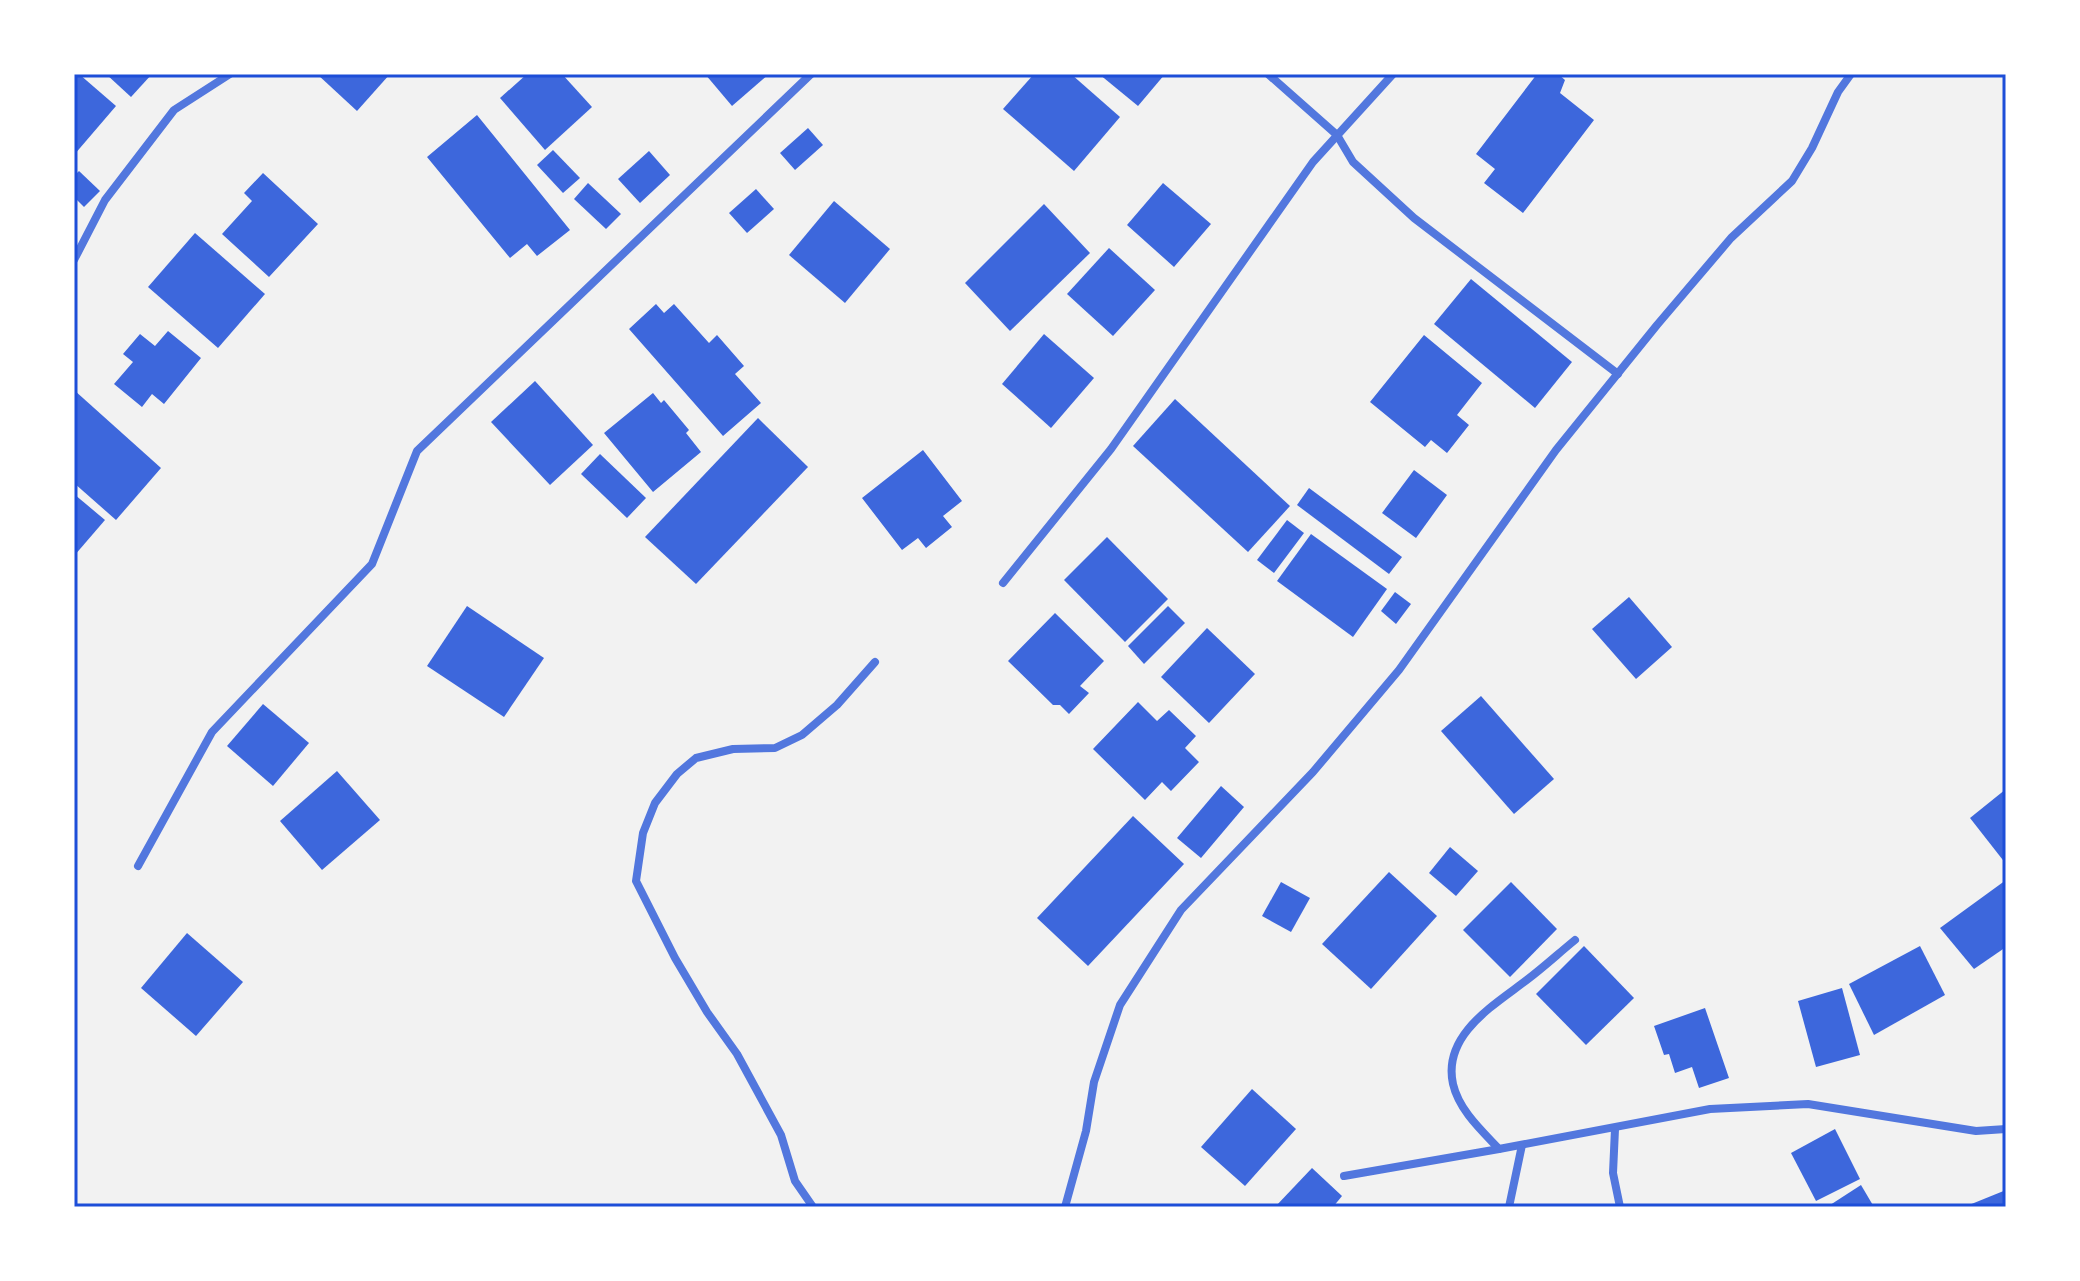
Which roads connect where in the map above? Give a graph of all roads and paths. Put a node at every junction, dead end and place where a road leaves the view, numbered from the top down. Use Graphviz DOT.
graph roads {
  1 [pos="230,74"];
  2 [pos="811,74"];
  3 [pos="1268,74"];
  4 [pos="1393,74"];
  5 [pos="1851,74"];
  6 [pos="1337,135"];
  7 [pos="74,260"];
  8 [pos="1618,374"];
  9 [pos="1003,583"];
  10 [pos="875,662"];
  11 [pos="138,866"];
  12 [pos="1575,940"];
  13 [pos="1615,1129"];
  14 [pos="2006,1129"];
  15 [pos="1522,1145"];
  16 [pos="1499,1149"];
  17 [pos="1344,1176"];
  18 [pos="813,1207"];
  19 [pos="1065,1207"];
  20 [pos="1509,1207"];
  21 [pos="1620,1207"];
  1 -- 7 [label="street"];
  2 -- 11 [label="street"];
  3 -- 6 [label="street"];
  4 -- 6 [label="street"];
  5 -- 8 [label="street"];
  6 -- 8 [label="street"];
  6 -- 9 [label="street"];
  8 -- 19 [label="street"];
  10 -- 18 [label="street"];
  12 -- 16 [label="street"];
  13 -- 14 [label="street"];
  13 -- 15 [label="street"];
  13 -- 21 [label="street"];
  15 -- 16 [label="street"];
  15 -- 20 [label="street"];
  16 -- 17 [label="street"];
}
